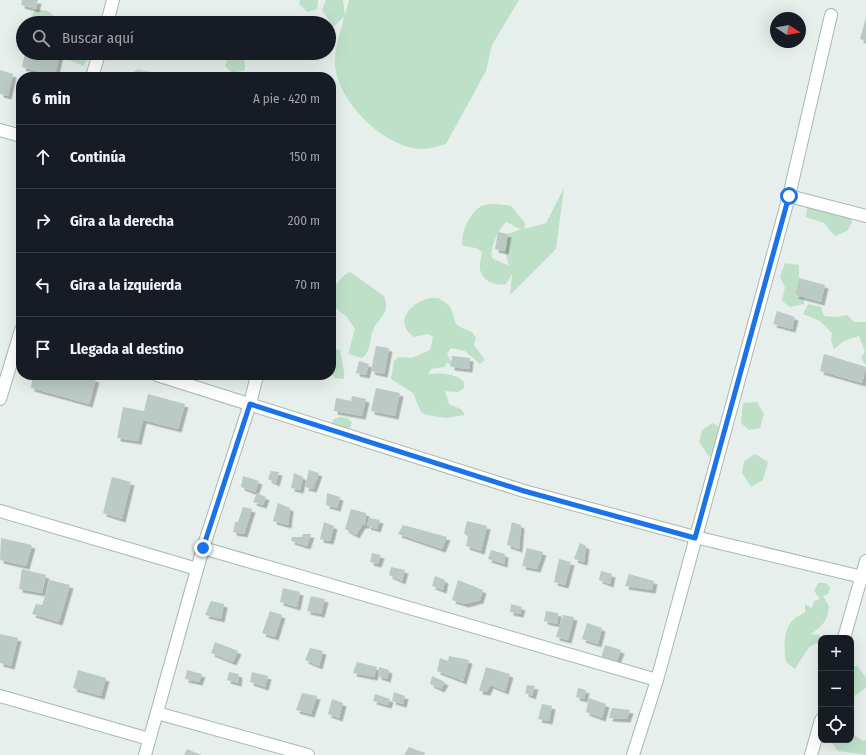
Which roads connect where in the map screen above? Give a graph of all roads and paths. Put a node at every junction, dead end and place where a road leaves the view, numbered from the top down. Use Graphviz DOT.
graph roads {
  1 [pos="113,0"];
  2 [pos="831,15"];
  3 [pos="109,16"];
  4 [pos="97,60"];
  5 [pos="93,72"];
  6 [pos="0,130"];
  7 [pos="16,135"];
  8 [pos="789,196"];
  9 [pos="866,216"];
  10 [pos="16,347"];
  11 [pos="173,380"];
  12 [pos="256,380"];
  13 [pos="0,399"];
  14 [pos="250,404"];
  15 [pos="0,512"];
  16 [pos="695,538"];
  17 [pos="203,548"];
  18 [pos="866,561"];
  19 [pos="197,569"];
  20 [pos="864,577"];
  21 [pos="845,635"];
  22 [pos="657,680"];
  23 [pos="0,696"];
  24 [pos="157,713"];
  25 [pos="818,730"];
  26 [pos="149,739"];
  27 [pos="144,755"];
  28 [pos="308,755"];
  29 [pos="634,755"];
  30 [pos="811,755"];
  1 -- 3 [label="street"];
  2 -- 8 [label="street"];
  4 -- 5 [label="street"];
  6 -- 7 [label="street"];
  8 -- 9 [label="street"];
  8 -- 16 [label="street"];
  10 -- 13 [label="street"];
  11 -- 14 [label="street"];
  12 -- 14 [label="street"];
  14 -- 16 [label="street"];
  14 -- 17 [label="street"];
  15 -- 19 [label="street"];
  16 -- 20 [label="street"];
  16 -- 22 [label="street"];
  17 -- 19 [label="street"];
  17 -- 22 [label="street"];
  18 -- 20 [label="street"];
  19 -- 24 [label="street"];
  20 -- 21 [label="street"];
  22 -- 29 [label="street"];
  23 -- 26 [label="street"];
  24 -- 26 [label="street"];
  24 -- 28 [label="street"];
  25 -- 30 [label="street"];
  26 -- 27 [label="street"];
}
